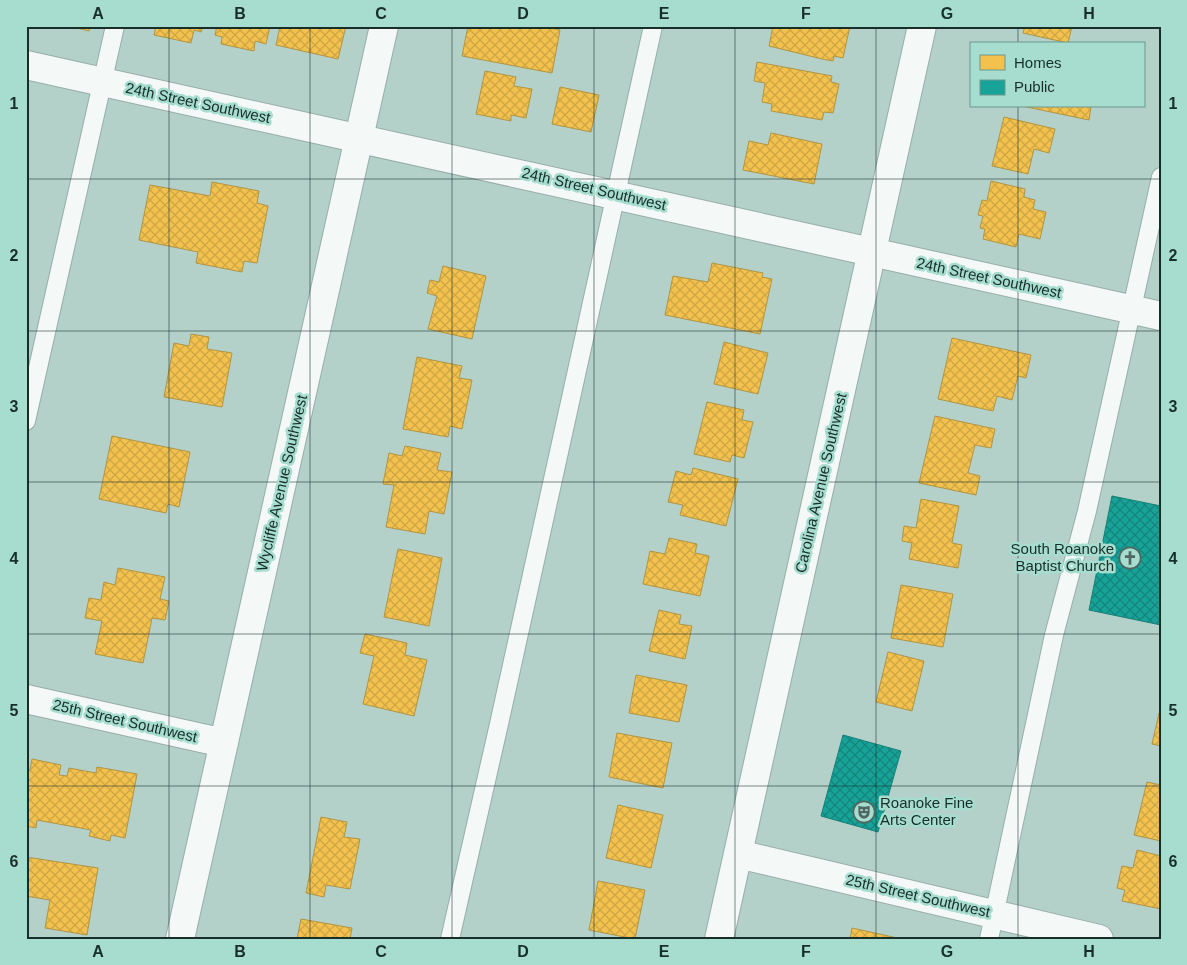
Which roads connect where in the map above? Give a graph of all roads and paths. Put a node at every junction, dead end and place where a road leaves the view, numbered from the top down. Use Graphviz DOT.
graph roads {
  1 [pos="115,26"];
  2 [pos="384,26"];
  3 [pos="653,26"];
  4 [pos="922,26"];
  5 [pos="26,65"];
  6 [pos="102,82"];
  7 [pos="359,138"];
  8 [pos="1161,178"];
  9 [pos="617,194"];
  10 [pos="872,253"];
  11 [pos="1132,309"];
  12 [pos="1161,316"];
  13 [pos="26,421"];
  14 [pos="26,699"];
  15 [pos="224,743"];
  16 [pos="738,854"];
  17 [pos="992,927"];
  18 [pos="180,939"];
  19 [pos="450,939"];
  20 [pos="719,939"];
  21 [pos="1098,939"];
  1 -- 6 [label="lane"];
  2 -- 7 [label="street, Wycliffe Avenue Southwest"];
  3 -- 9 [label="lane"];
  4 -- 10 [label="street, Carolina Avenue Southwest"];
  5 -- 6 [label="street, 24th Street Southwest"];
  6 -- 7 [label="street, 24th Street Southwest"];
  6 -- 13 [label="lane"];
  7 -- 9 [label="street, 24th Street Southwest"];
  7 -- 15 [label="street, Wycliffe Avenue Southwest"];
  8 -- 11 [label="lane"];
  9 -- 10 [label="street, 24th Street Southwest"];
  9 -- 19 [label="lane"];
  10 -- 11 [label="street, 24th Street Southwest"];
  10 -- 16 [label="street, Carolina Avenue Southwest"];
  11 -- 12 [label="street, 24th Street Southwest"];
  11 -- 17 [label="lane"];
  14 -- 15 [label="street, 25th Street Southwest"];
  15 -- 18 [label="street, Wycliffe Avenue Southwest"];
  16 -- 17 [label="street, 25th Street Southwest"];
  16 -- 20 [label="street, Carolina Avenue Southwest"];
  17 -- 21 [label="street, 25th Street Southwest"];
}
